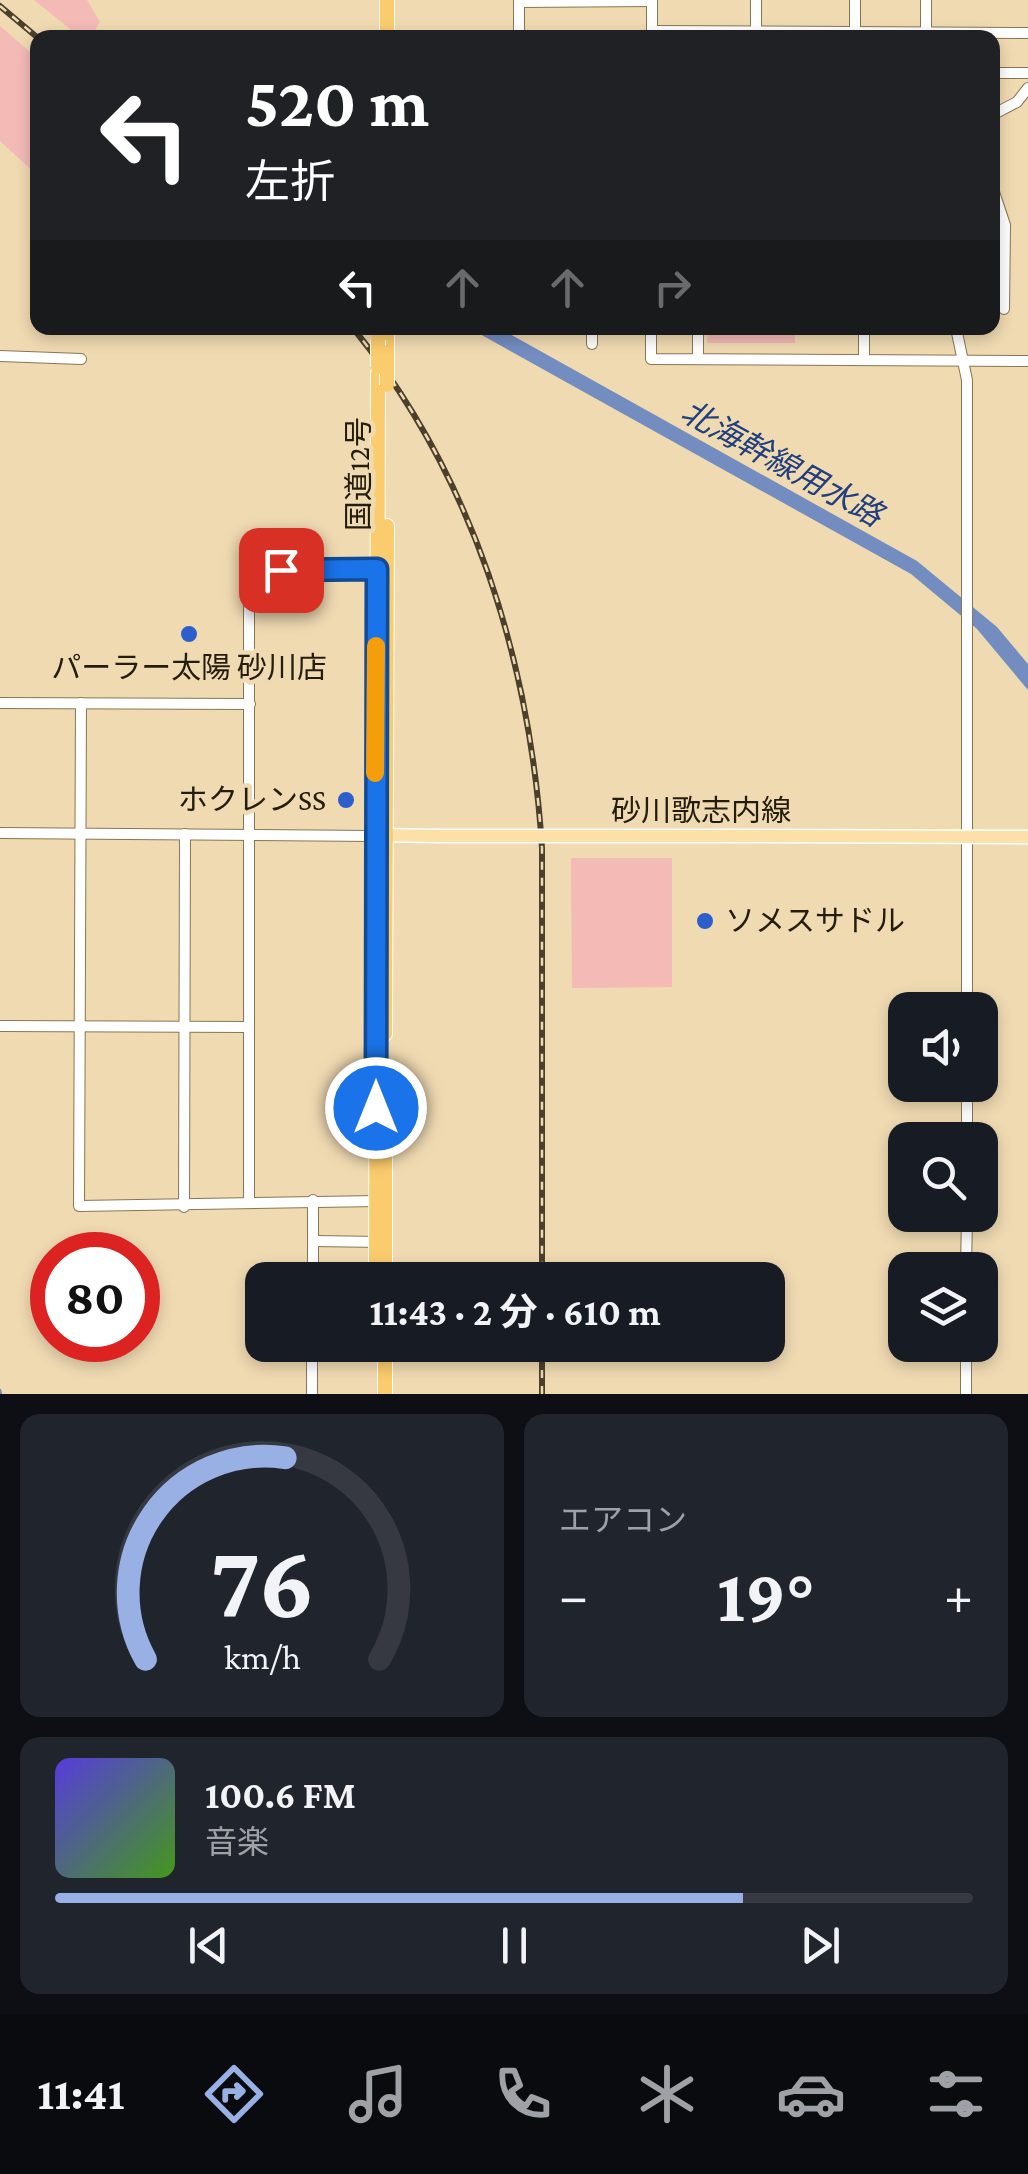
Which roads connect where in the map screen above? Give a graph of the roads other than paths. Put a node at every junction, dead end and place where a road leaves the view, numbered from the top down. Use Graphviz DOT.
graph roads {
  1 [pos="378,0"];
  2 [pos="387,0"];
  3 [pos="652,0"];
  4 [pos="756,0"];
  5 [pos="855,0"];
  6 [pos="926,0"];
  7 [pos="520,1"];
  8 [pos="378,30"];
  9 [pos="386,30"];
  10 [pos="520,30"];
  11 [pos="652,30"];
  12 [pos="756,30"];
  13 [pos="855,30"];
  14 [pos="926,30"];
  15 [pos="1028,32"];
  16 [pos="1000,33"];
  17 [pos="1000,73"];
  18 [pos="1028,73"];
  19 [pos="1028,88"];
  20 [pos="1000,111"];
  21 [pos="1000,202"];
  22 [pos="1000,236"];
  23 [pos="1000,259"];
  24 [pos="1004,310"];
  25 [pos="592,335"];
  26 [pos="651,335"];
  27 [pos="698,335"];
  28 [pos="864,335"];
  29 [pos="958,335"];
  30 [pos="382,336"];
  31 [pos="592,344"];
  32 [pos="0,356"];
  33 [pos="80,359"];
  34 [pos="698,359"];
  35 [pos="864,360"];
  36 [pos="965,360"];
  37 [pos="1028,360"];
  38 [pos="382,379"];
  39 [pos="377,569"];
  40 [pos="81,702"];
  41 [pos="0,703"];
  42 [pos="250,704"];
  43 [pos="0,833"];
  44 [pos="80,833"];
  45 [pos="185,834"];
  46 [pos="249,834"];
  47 [pos="381,836"];
  48 [pos="967,836"];
  49 [pos="1028,836"];
  50 [pos="967,992"];
  51 [pos="0,1026"];
  52 [pos="80,1026"];
  53 [pos="186,1026"];
  54 [pos="249,1027"];
  55 [pos="312,1200"];
  56 [pos="380,1201"];
  57 [pos="249,1202"];
  58 [pos="184,1207"];
  59 [pos="312,1242"];
  60 [pos="380,1242"];
  61 [pos="312,1262"];
  62 [pos="378,1262"];
  63 [pos="383,1262"];
  64 [pos="312,1362"];
  65 [pos="376,1362"];
  66 [pos="385,1362"];
  67 [pos="966,1362"];
  68 [pos="312,1394"];
  69 [pos="376,1394"];
  70 [pos="385,1394"];
  71 [pos="966,1394"];
  1 -- 8 [label="highway"];
  2 -- 9 [label="highway"];
  3 -- 7 [label="street"];
  3 -- 11 [label="street"];
  4 -- 12 [label="street"];
  5 -- 13 [label="street"];
  6 -- 14 [label="street"];
  7 -- 10 [label="street"];
  15 -- 16 [label="street"];
  17 -- 18 [label="street"];
  19 -- 20 [label="street"];
  21 -- 22 [label="street"];
  23 -- 24 [label="street"];
  25 -- 31 [label="street"];
  26 -- 34 [label="street"];
  27 -- 34 [label="street"];
  28 -- 35 [label="street"];
  29 -- 36 [label="street"];
  30 -- 38 [label="highway, 国道12号, bridge"];
  32 -- 33 [label="street"];
  34 -- 35 [label="street"];
  35 -- 36 [label="street"];
  36 -- 37 [label="street"];
  36 -- 48 [label="street"];
  38 -- 39 [label="highway, 国道12号"];
  38 -- 47 [label="highway, 国道12号"];
  39 -- 42 [label="street"];
  39 -- 47 [label="highway, 国道12号"];
  40 -- 41 [label="street"];
  40 -- 42 [label="street"];
  40 -- 44 [label="street"];
  42 -- 46 [label="street"];
  43 -- 44 [label="street"];
  44 -- 45 [label="street"];
  44 -- 52 [label="street"];
  45 -- 46 [label="street"];
  45 -- 53 [label="street"];
  46 -- 47 [label="street"];
  46 -- 54 [label="street"];
  47 -- 48 [label="main road, 砂川歌志内線, bridge"];
  47 -- 56 [label="highway, 国道12号"];
  48 -- 49 [label="main road, 砂川歌志内線"];
  48 -- 50 [label="street"];
  51 -- 52 [label="street"];
  52 -- 53 [label="street"];
  52 -- 58 [label="street"];
  53 -- 54 [label="street"];
  53 -- 58 [label="street"];
  54 -- 57 [label="street"];
  55 -- 56 [label="street"];
  55 -- 57 [label="street"];
  55 -- 59 [label="street"];
  56 -- 60 [label="highway, 国道12号"];
  57 -- 58 [label="street"];
  59 -- 60 [label="street"];
  59 -- 61 [label="street"];
  60 -- 62 [label="highway, 国道12号"];
  60 -- 63 [label="highway, 国道12号"];
  64 -- 68 [label="street"];
  65 -- 69 [label="highway"];
  66 -- 70 [label="highway"];
  67 -- 71 [label="street"];
}
